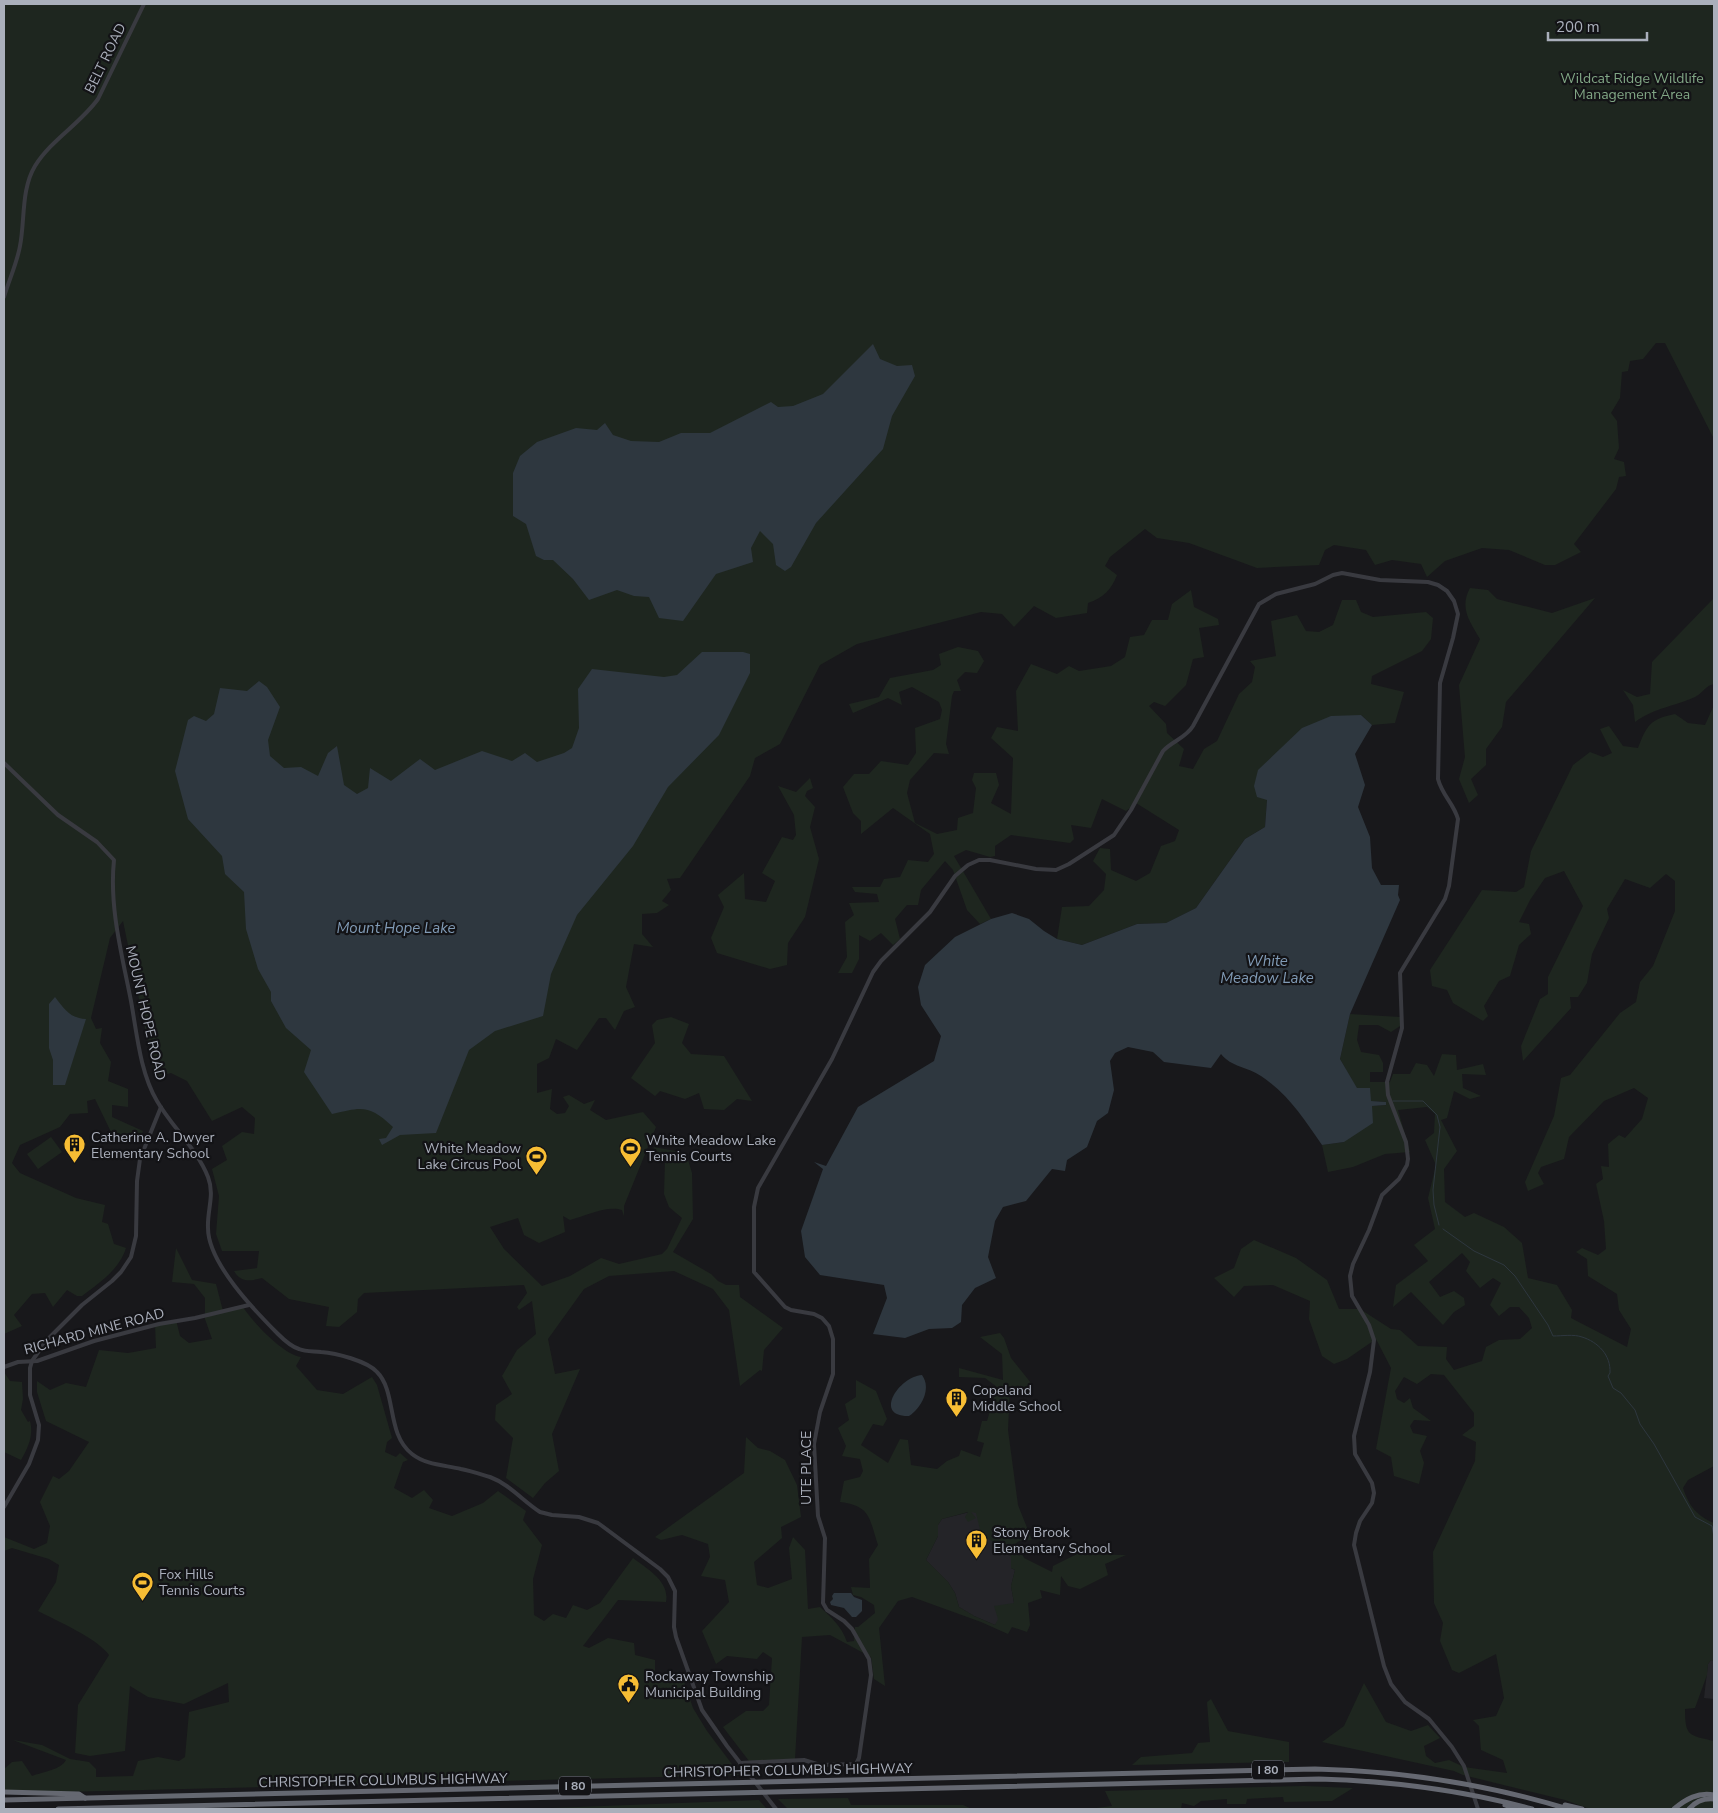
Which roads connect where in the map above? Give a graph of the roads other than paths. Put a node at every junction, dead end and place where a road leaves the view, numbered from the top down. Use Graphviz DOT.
graph roads {
  1 [pos="144,4"];
  2 [pos="4,297"];
  3 [pos="4,763"];
  4 [pos="161,1107"];
  5 [pos="249,1305"];
  6 [pos="32,1361"];
  7 [pos="4,1367"];
  8 [pos="4,1507"];
  9 [pos="740,1763"];
  10 [pos="4,1792"];
  11 [pos="1714,1795"];
  12 [pos="86,1798"];
  13 [pos="1494,1799"];
  14 [pos="1714,1799"];
  15 [pos="4,1800"];
  16 [pos="1538,1800"];
  17 [pos="58,1809"];
  18 [pos="86,1809"];
  19 [pos="776,1809"];
  20 [pos="1478,1809"];
  21 [pos="1516,1809"];
  22 [pos="1532,1809"];
  23 [pos="1568,1809"];
  24 [pos="1582,1809"];
  25 [pos="1674,1809"];
  26 [pos="1689,1809"];
  1 -- 2 [label="street, BELT ROAD"];
  3 -- 4 [label="street, MOUNT HOPE ROAD"];
  4 -- 5 [label="street, MOUNT HOPE ROAD"];
  4 -- 6 [label="street"];
  5 -- 6 [label="street, RICHARD MINE ROAD"];
  5 -- 9 [label="street, MOUNT HOPE ROAD"];
  6 -- 7 [label="street, RICHARD MINE ROAD"];
  6 -- 8 [label="street"];
  9 -- 19 [label="street, MOUNT HOPE ROAD"];
  9 -- 20 [label="street, UTE PLACE"];
  10 -- 12 [label="highway"];
  11 -- 25 [label="highway"];
  12 -- 15 [label="highway, CHRISTOPHER COLUMBUS HIGHWAY / I 80"];
  12 -- 16 [label="highway, CHRISTOPHER COLUMBUS HIGHWAY / I 80"];
  13 -- 18 [label="highway, CHRISTOPHER COLUMBUS HIGHWAY / I 80"];
  13 -- 21 [label="highway"];
  13 -- 22 [label="highway, CHRISTOPHER COLUMBUS HIGHWAY / I 80"];
  14 -- 26 [label="highway"];
  16 -- 23 [label="highway, CHRISTOPHER COLUMBUS HIGHWAY / I 80"];
  16 -- 24 [label="highway"];
  17 -- 18 [label="highway, CHRISTOPHER COLUMBUS HIGHWAY / I 80"];
}
